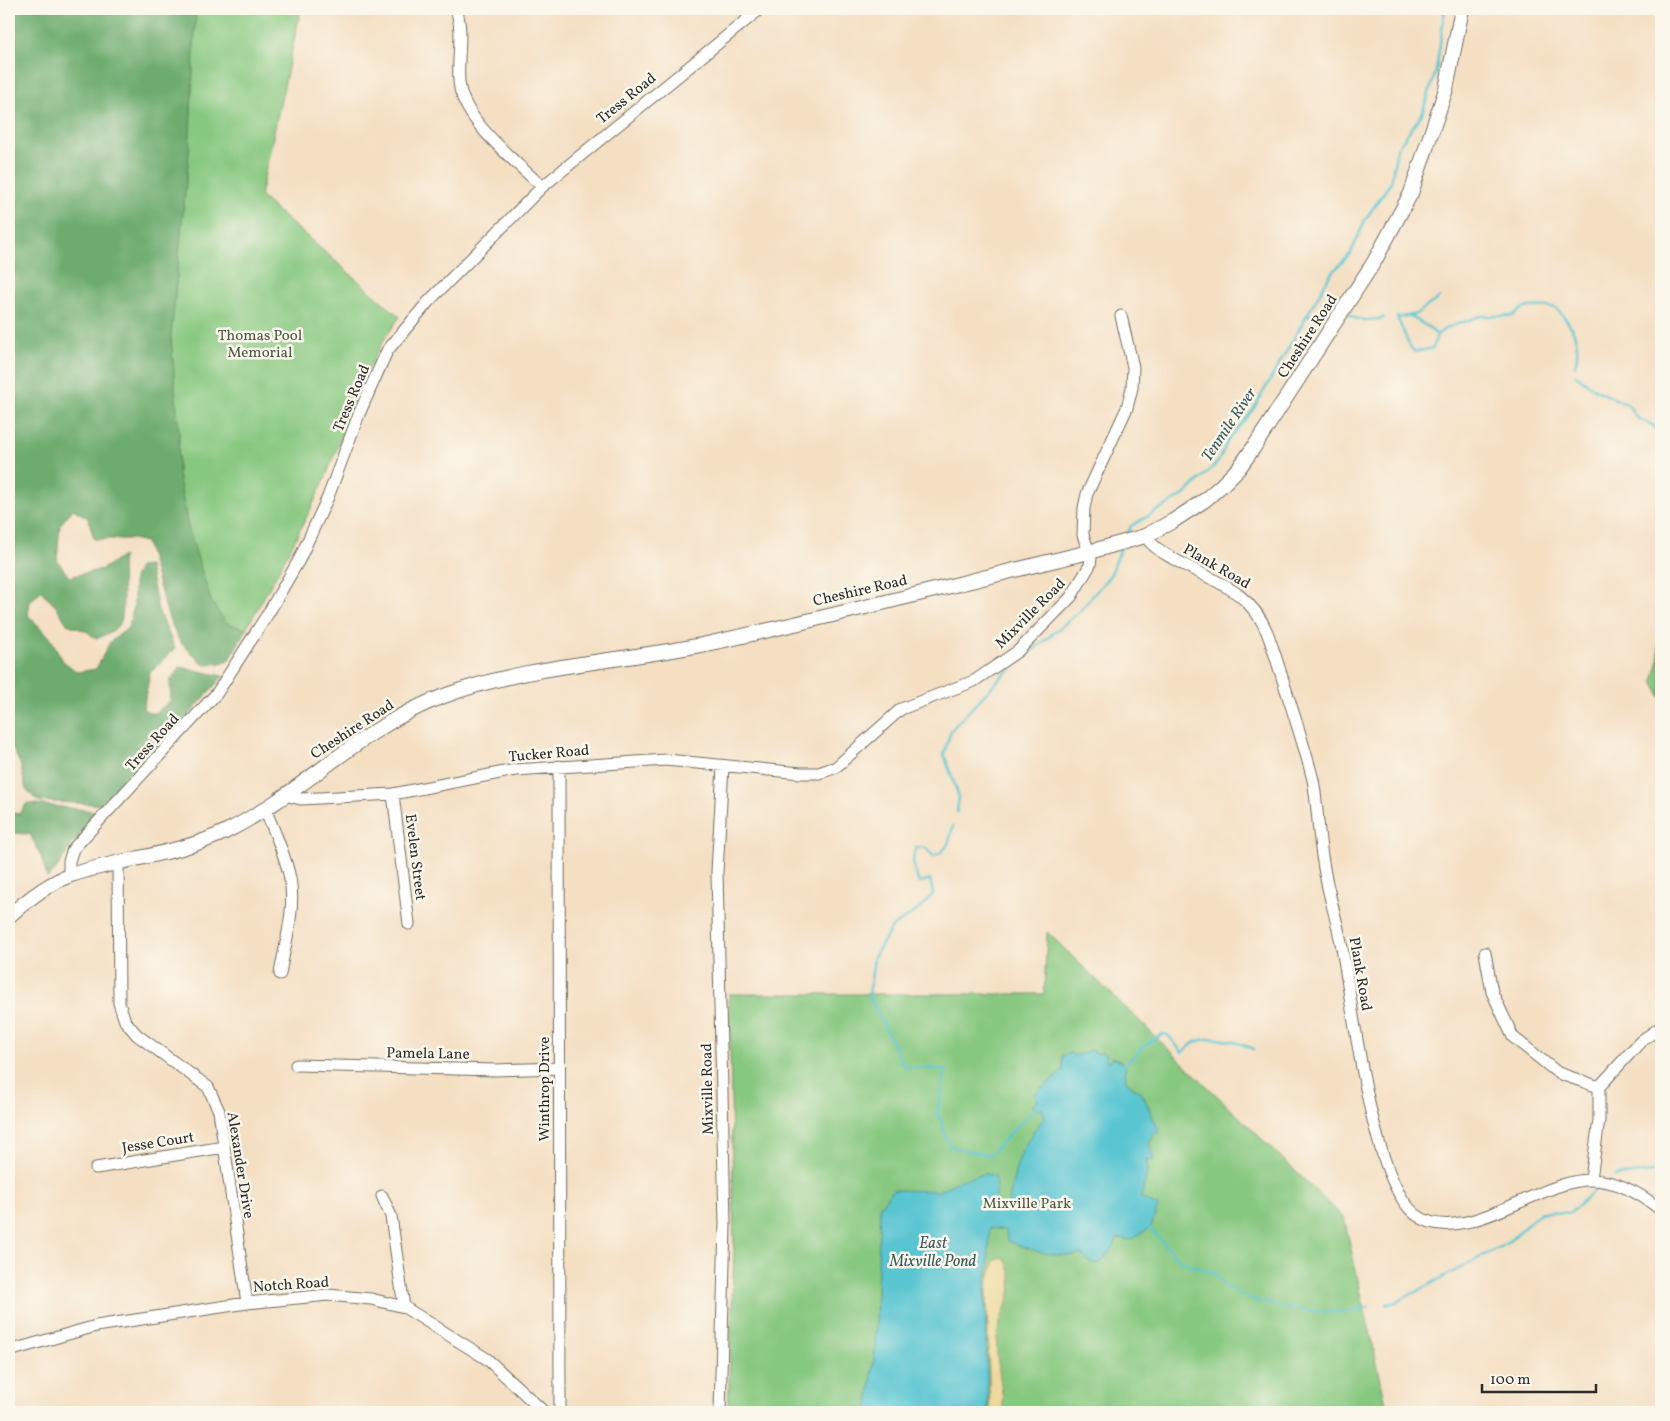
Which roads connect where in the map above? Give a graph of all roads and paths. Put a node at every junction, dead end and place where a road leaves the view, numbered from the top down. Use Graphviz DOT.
graph roads {
  1 [pos="456,9"];
  2 [pos="760,9"];
  3 [pos="1462,9"];
  4 [pos="542,187"];
  5 [pos="1121,316"];
  6 [pos="1145,536"];
  7 [pos="1089,552"];
  8 [pos="559,766"];
  9 [pos="723,766"];
  10 [pos="819,773"];
  11 [pos="393,794"];
  12 [pos="284,795"];
  13 [pos="265,809"];
  14 [pos="118,864"];
  15 [pos="69,876"];
  16 [pos="9,916"];
  17 [pos="409,924"];
  18 [pos="1486,953"];
  19 [pos="280,974"];
  20 [pos="1661,1027"];
  21 [pos="296,1065"];
  22 [pos="559,1068"];
  23 [pos="1599,1087"];
  24 [pos="224,1147"];
  25 [pos="96,1168"];
  26 [pos="1591,1180"];
  27 [pos="382,1196"];
  28 [pos="1661,1210"];
  29 [pos="247,1303"];
  30 [pos="404,1307"];
  31 [pos="9,1351"];
  32 [pos="544,1412"];
  33 [pos="560,1412"];
  34 [pos="720,1412"];
  1 -- 4 [label="street"];
  2 -- 4 [label="street, Tress Road"];
  3 -- 6 [label="main road, Cheshire Road"];
  4 -- 15 [label="street, Tress Road"];
  5 -- 7 [label="street"];
  6 -- 7 [label="main road, Cheshire Road"];
  6 -- 26 [label="street, Plank Road"];
  7 -- 10 [label="street, Mixville Road"];
  7 -- 12 [label="main road, Cheshire Road"];
  8 -- 9 [label="street, Tucker Road"];
  8 -- 11 [label="street, Tucker Road"];
  8 -- 22 [label="street, Winthrop Drive"];
  9 -- 10 [label="street, Tucker Road"];
  9 -- 34 [label="street, Mixville Road"];
  11 -- 12 [label="street, Tucker Road"];
  11 -- 17 [label="street, Evelen Street"];
  12 -- 13 [label="main road, Cheshire Road"];
  13 -- 14 [label="main road, Cheshire Road"];
  13 -- 19 [label="street"];
  14 -- 15 [label="main road, Cheshire Road"];
  14 -- 24 [label="street, Alexander Drive"];
  15 -- 16 [label="main road, Cheshire Road"];
  18 -- 23 [label="street"];
  20 -- 23 [label="street"];
  21 -- 22 [label="street, Pamela Lane"];
  22 -- 33 [label="street, Winthrop Drive"];
  23 -- 26 [label="street"];
  24 -- 25 [label="street, Jesse Court"];
  24 -- 29 [label="street, Alexander Drive"];
  26 -- 28 [label="street, Plank Road"];
  27 -- 30 [label="street"];
  29 -- 30 [label="street, Notch Road"];
  29 -- 31 [label="street, Notch Road"];
  30 -- 32 [label="street, Notch Road"];
}
